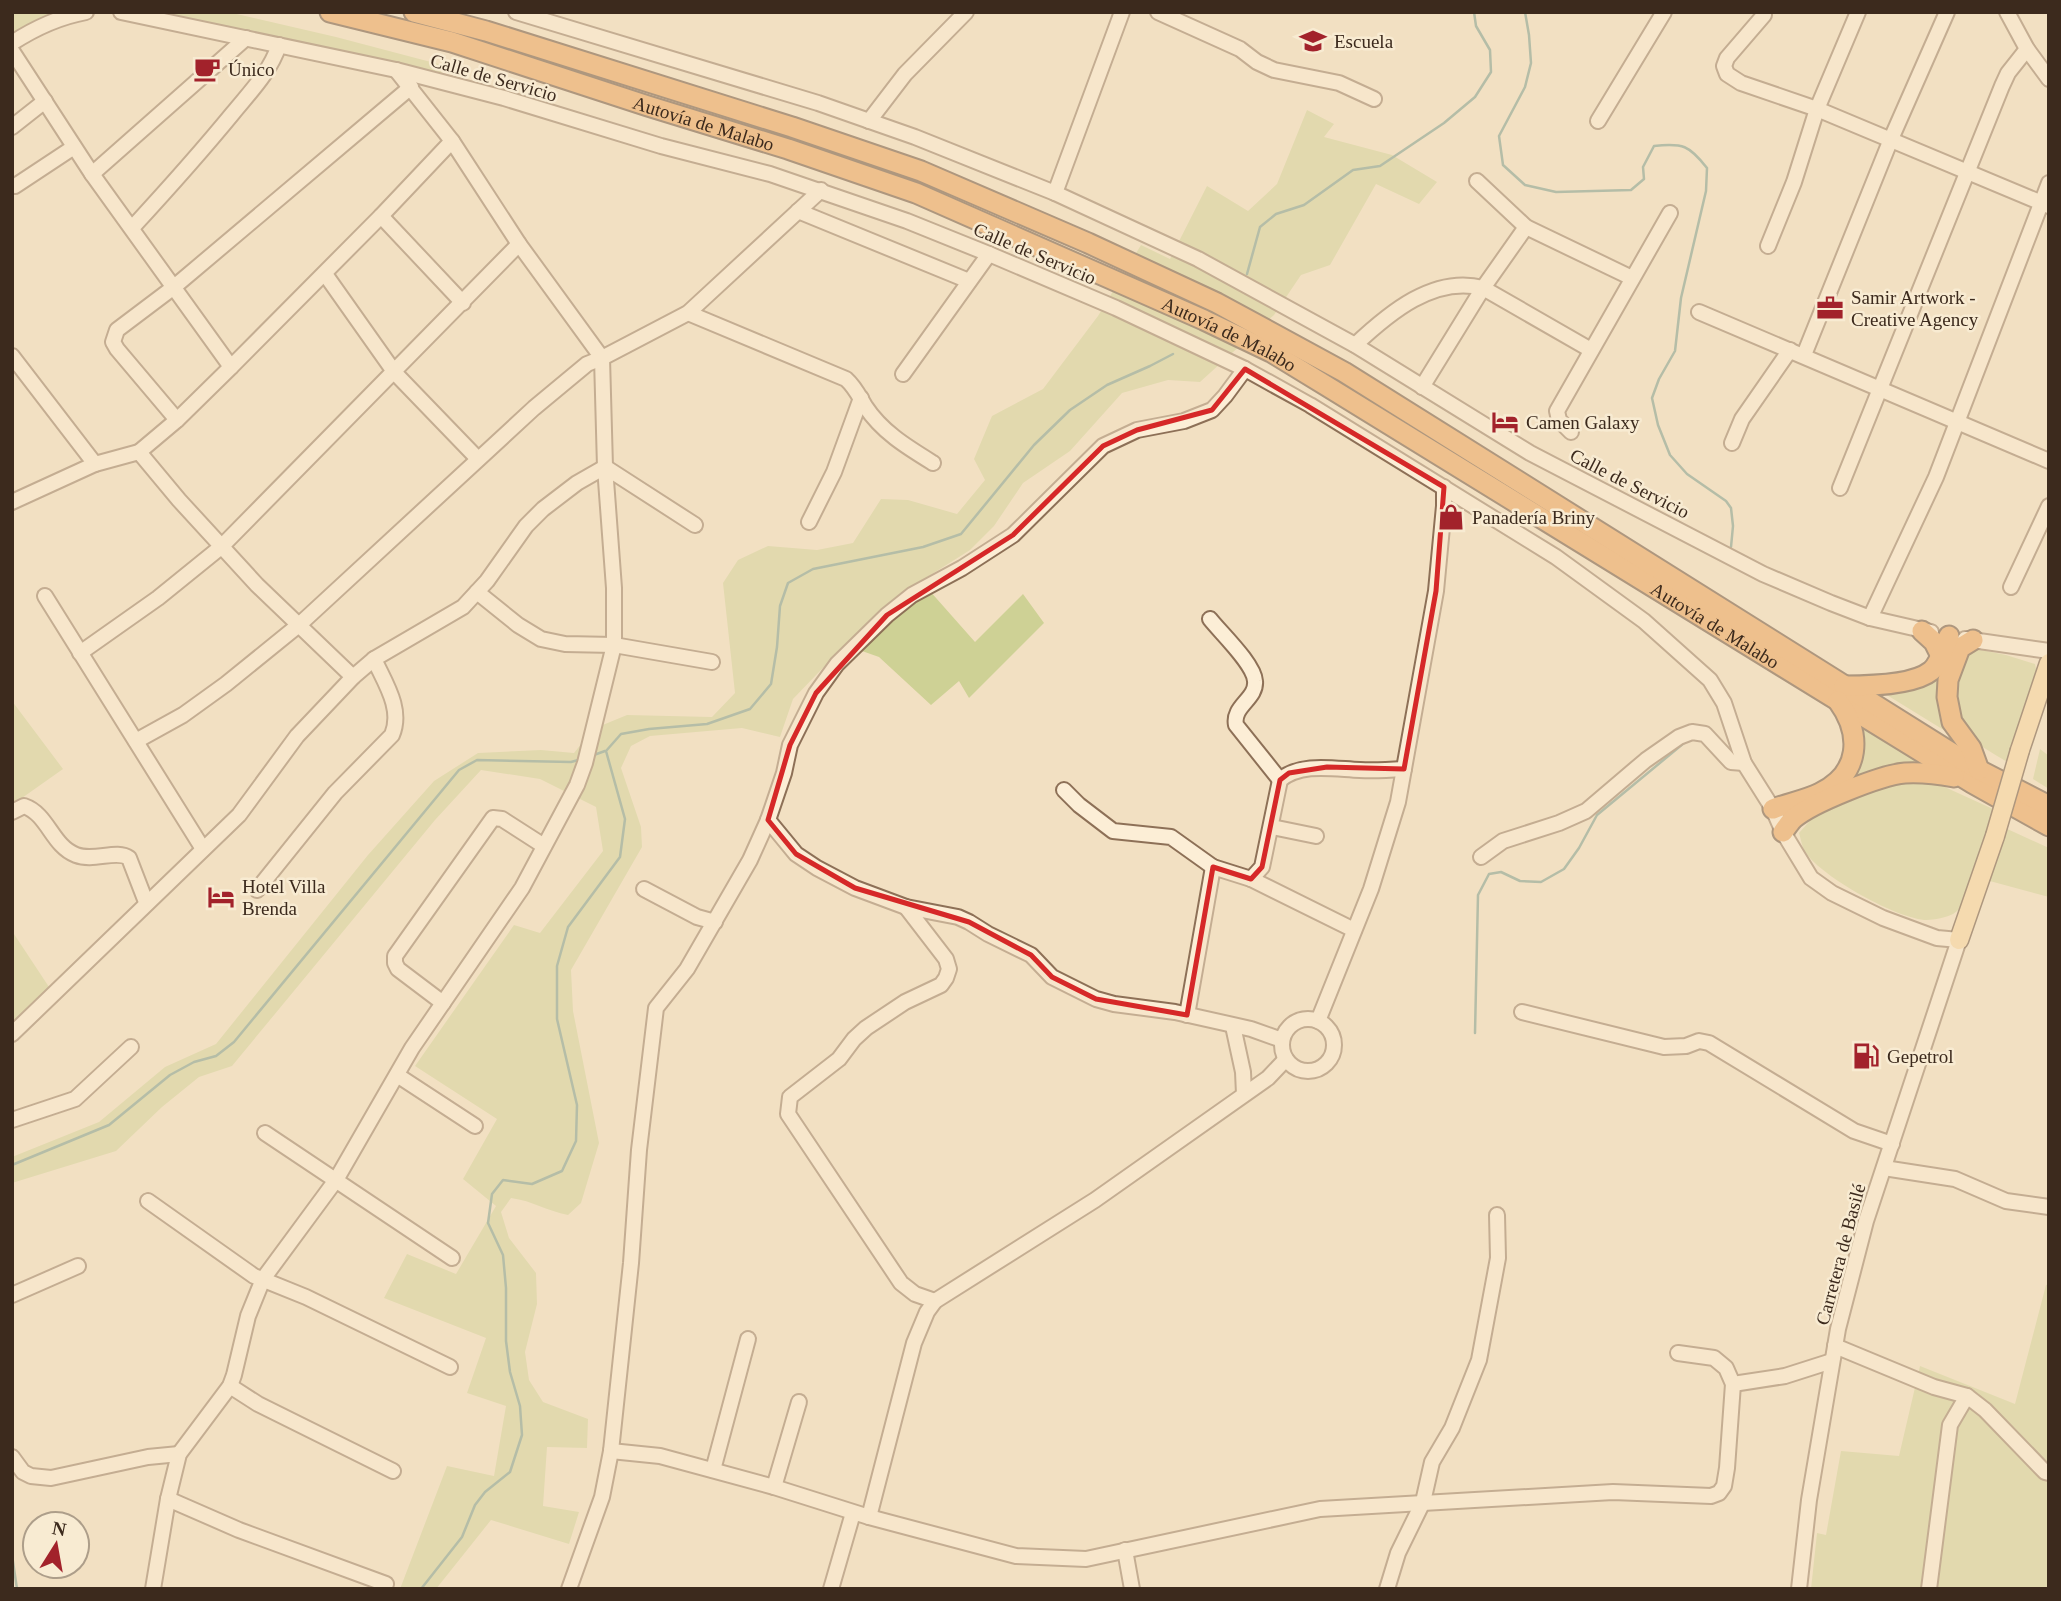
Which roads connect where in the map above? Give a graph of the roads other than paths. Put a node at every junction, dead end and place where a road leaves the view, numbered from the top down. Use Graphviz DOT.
graph roads {
  1 [pos="86,12"];
  2 [pos="121,12"];
  3 [pos="330,12"];
  4 [pos="414,12"];
  5 [pos="516,12"];
  6 [pos="966,12"];
  7 [pos="1122,12"];
  8 [pos="1158,12"];
  9 [pos="1664,12"];
  10 [pos="1858,12"];
  11 [pos="1947,12"];
  12 [pos="2007,12"];
  13 [pos="1764,15"];
  14 [pos="246,38"];
  15 [pos="12,43"];
  16 [pos="279,45"];
  17 [pos="2027,48"];
  18 [pos="12,51"];
  19 [pos="397,70"];
  20 [pos="2049,79"];
  21 [pos="411,87"];
  22 [pos="1374,99"];
  23 [pos="45,101"];
  24 [pos="1816,109"];
  25 [pos="869,121"];
  26 [pos="1598,121"];
  27 [pos="12,127"];
  28 [pos="1891,139"];
  29 [pos="452,141"];
  30 [pos="74,147"];
  31 [pos="1967,170"];
  32 [pos="92,174"];
  33 [pos="1476,181"];
  34 [pos="2049,183"];
  35 [pos="15,186"];
  36 [pos="821,190"];
  37 [pos="1055,193"];
  38 [pos="2045,204"];
  39 [pos="798,211"];
  40 [pos="1670,213"];
  41 [pos="381,216"];
  42 [pos="1526,227"];
  43 [pos="132,228"];
  44 [pos="519,244"];
  45 [pos="1768,246"];
  46 [pos="989,254"];
  47 [pos="324,274"];
  48 [pos="1632,278"];
  49 [pos="969,281"];
  50 [pos="174,287"];
  51 [pos="1483,288"];
  52 [pos="463,303"];
  53 [pos="1699,312"];
  54 [pos="688,313"];
  55 [pos="1355,345"];
  56 [pos="1591,350"];
  57 [pos="1797,352"];
  58 [pos="12,356"];
  59 [pos="602,358"];
  60 [pos="231,367"];
  61 [pos="1245,369"];
  62 [pos="395,373"];
  63 [pos="903,374"];
  64 [pos="1423,387"];
  65 [pos="1880,388"];
  66 [pos="861,398"];
  67 [pos="177,420"];
  68 [pos="1958,422"];
  69 [pos="1571,432"];
  70 [pos="1732,443"];
  71 [pos="139,452"];
  72 [pos="478,459"];
  73 [pos="2049,461"];
  74 [pos="933,463"];
  75 [pos="95,464"];
  76 [pos="605,467"];
  77 [pos="1840,488"];
  78 [pos="1449,491"];
  79 [pos="12,502"];
  80 [pos="2049,506"];
  81 [pos="809,522"];
  82 [pos="695,524"];
  83 [pos="221,547"];
  84 [pos="2011,587"];
  85 [pos="477,592"];
  86 [pos="45,596"];
  87 [pos="1870,618"];
  88 [pos="1210,619"];
  89 [pos="300,624"];
  90 [pos="1923,631"];
  91 [pos="1973,640"];
  92 [pos="614,645"];
  93 [pos="1944,645"];
  94 [pos="2049,651"];
  95 [pos="80,653"];
  96 [pos="374,659"];
  97 [pos="712,662"];
  98 [pos="2049,663"];
  99 [pos="353,677"];
  100 [pos="1839,692"];
  101 [pos="136,741"];
  102 [pos="1744,763"];
  103 [pos="1404,769"];
  104 [pos="1976,776"];
  105 [pos="1280,780"];
  106 [pos="1064,790"];
  107 [pos="2049,806"];
  108 [pos="1773,809"];
  109 [pos="12,812"];
  110 [pos="768,820"];
  111 [pos="2049,826"];
  112 [pos="1272,827"];
  113 [pos="1783,832"];
  114 [pos="1316,836"];
  115 [pos="544,846"];
  116 [pos="203,849"];
  117 [pos="1480,858"];
  118 [pos="1213,867"];
  119 [pos="1251,878"];
  120 [pos="644,888"];
  121 [pos="257,890"];
  122 [pos="146,902"];
  123 [pos="906,907"];
  124 [pos="715,922"];
  125 [pos="1354,930"];
  126 [pos="1959,940"];
  127 [pos="443,1003"];
  128 [pos="1522,1012"];
  129 [pos="1187,1015"];
  130 [pos="1318,1021"];
  131 [pos="1233,1026"];
  132 [pos="12,1034"];
  133 [pos="1282,1040"];
  134 [pos="131,1047"];
  135 [pos="1286,1059"];
  136 [pos="397,1075"];
  137 [pos="1244,1094"];
  138 [pos="12,1120"];
  139 [pos="475,1126"];
  140 [pos="265,1133"];
  141 [pos="1892,1144"];
  142 [pos="1884,1168"];
  143 [pos="336,1180"];
  144 [pos="148,1201"];
  145 [pos="2049,1207"];
  146 [pos="1497,1215"];
  147 [pos="453,1258"];
  148 [pos="78,1266"];
  149 [pos="263,1279"];
  150 [pos="12,1295"];
  151 [pos="935,1300"];
  152 [pos="748,1339"];
  153 [pos="1835,1346"];
  154 [pos="1678,1353"];
  155 [pos="1832,1361"];
  156 [pos="450,1367"];
  157 [pos="1733,1384"];
  158 [pos="230,1386"];
  159 [pos="1967,1396"];
  160 [pos="799,1402"];
  161 [pos="611,1451"];
  162 [pos="179,1454"];
  163 [pos="12,1457"];
  164 [pos="713,1470"];
  165 [pos="393,1471"];
  166 [pos="2049,1473"];
  167 [pos="774,1487"];
  168 [pos="168,1499"];
  169 [pos="1423,1502"];
  170 [pos="853,1513"];
  171 [pos="869,1517"];
  172 [pos="1125,1550"];
  173 [pos="386,1584"];
  174 [pos="153,1589"];
  175 [pos="569,1589"];
  176 [pos="831,1589"];
  177 [pos="1132,1589"];
  178 [pos="1387,1589"];
  179 [pos="1799,1589"];
  180 [pos="1929,1589"];
  1 -- 15 [label="street"];
  2 -- 14 [label="street, Calle de Servicio"];
  3 -- 100 [label="highway, Autovía de Malabo"];
  4 -- 100 [label="highway, Autovía de Malabo"];
  5 -- 25 [label="street, Calle de Servicio"];
  6 -- 25 [label="street"];
  7 -- 37 [label="street"];
  8 -- 22 [label="street"];
  9 -- 26 [label="street"];
  10 -- 24 [label="street"];
  11 -- 28 [label="street"];
  12 -- 17 [label="street"];
  13 -- 24 [label="street"];
  14 -- 16 [label="street, Calle de Servicio"];
  14 -- 32 [label="street"];
  16 -- 19 [label="street, Calle de Servicio"];
  16 -- 43 [label="street"];
  17 -- 20 [label="street"];
  17 -- 31 [label="street"];
  18 -- 23 [label="street"];
  19 -- 21 [label="street"];
  19 -- 36 [label="street, Calle de Servicio"];
  21 -- 29 [label="street"];
  21 -- 50 [label="street"];
  23 -- 27 [label="street"];
  23 -- 30 [label="street"];
  24 -- 28 [label="street"];
  24 -- 45 [label="street"];
  25 -- 37 [label="street, Calle de Servicio"];
  28 -- 31 [label="street"];
  28 -- 57 [label="street"];
  29 -- 41 [label="street"];
  29 -- 44 [label="street"];
  30 -- 32 [label="street"];
  30 -- 35 [label="street"];
  31 -- 38 [label="street"];
  31 -- 65 [label="street"];
  32 -- 43 [label="street"];
  33 -- 42 [label="street"];
  34 -- 38 [label="street"];
  36 -- 39 [label="street"];
  36 -- 46 [label="street, Calle de Servicio"];
  37 -- 55 [label="street, Calle de Servicio"];
  38 -- 68 [label="street"];
  39 -- 49 [label="street"];
  39 -- 54 [label="street"];
  40 -- 48 [label="street"];
  41 -- 47 [label="street"];
  41 -- 52 [label="street"];
  42 -- 48 [label="street"];
  42 -- 51 [label="street"];
  43 -- 50 [label="street"];
  44 -- 52 [label="street"];
  44 -- 59 [label="street"];
  46 -- 49 [label="street"];
  46 -- 61 [label="street, Calle de Servicio"];
  47 -- 60 [label="street"];
  47 -- 62 [label="street"];
  48 -- 56 [label="street"];
  49 -- 63 [label="street"];
  50 -- 60 [label="street"];
  50 -- 67 [label="street"];
  51 -- 55 [label="street"];
  51 -- 56 [label="street"];
  51 -- 64 [label="street"];
  52 -- 62 [label="street"];
  53 -- 57 [label="street"];
  54 -- 59 [label="street"];
  54 -- 66 [label="street"];
  55 -- 64 [label="street, Calle de Servicio"];
  56 -- 69 [label="street"];
  57 -- 65 [label="street"];
  57 -- 70 [label="street"];
  58 -- 75 [label="street"];
  59 -- 72 [label="street"];
  59 -- 76 [label="street"];
  60 -- 67 [label="street"];
  61 -- 78 [label="street, Calle de Servicio"];
  61 -- 110 [label="street"];
  62 -- 72 [label="street"];
  62 -- 83 [label="street"];
  64 -- 87 [label="street, Calle de Servicio"];
  65 -- 68 [label="street"];
  65 -- 77 [label="street"];
  66 -- 74 [label="street"];
  66 -- 81 [label="street"];
  67 -- 71 [label="street"];
  68 -- 73 [label="street"];
  68 -- 87 [label="street"];
  71 -- 75 [label="street"];
  71 -- 83 [label="street"];
  72 -- 89 [label="street"];
  75 -- 79 [label="street"];
  76 -- 82 [label="street"];
  76 -- 85 [label="street"];
  76 -- 92 [label="street"];
  78 -- 102 [label="street, Calle de Servicio"];
  78 -- 103 [label="street"];
  80 -- 84 [label="street"];
  83 -- 89 [label="street"];
  83 -- 95 [label="street"];
  85 -- 92 [label="street"];
  85 -- 96 [label="street"];
  86 -- 95 [label="street"];
  87 -- 90 [label="street, Calle de Servicio"];
  88 -- 105 [label="street"];
  89 -- 99 [label="street"];
  89 -- 101 [label="street"];
  90 -- 93 [label="highway"];
  91 -- 93 [label="street"];
  91 -- 94 [label="street"];
  91 -- 104 [label="highway"];
  92 -- 97 [label="street"];
  92 -- 115 [label="street"];
  93 -- 100 [label="highway"];
  95 -- 101 [label="street"];
  96 -- 99 [label="street"];
  96 -- 121 [label="street"];
  98 -- 126 [label="main road, bridge"];
  99 -- 116 [label="street"];
  100 -- 104 [label="highway, Autovía de Malabo"];
  100 -- 108 [label="highway"];
  101 -- 116 [label="street"];
  102 -- 108 [label="street, Calle de Servicio"];
  102 -- 117 [label="street"];
  103 -- 105 [label="street"];
  103 -- 125 [label="street"];
  104 -- 107 [label="highway, Autovía de Malabo"];
  104 -- 111 [label="highway, Autovía de Malabo"];
  104 -- 113 [label="highway"];
  105 -- 112 [label="street"];
  106 -- 118 [label="street"];
  108 -- 113 [label="street, Calle de Servicio"];
  109 -- 122 [label="street"];
  110 -- 123 [label="street"];
  110 -- 124 [label="street"];
  112 -- 114 [label="street"];
  112 -- 119 [label="street"];
  113 -- 126 [label="street, Calle de Servicio"];
  115 -- 127 [label="street"];
  115 -- 127 [label="street"];
  116 -- 122 [label="street"];
  118 -- 119 [label="street"];
  118 -- 129 [label="street"];
  119 -- 125 [label="street"];
  120 -- 124 [label="street"];
  122 -- 132 [label="street"];
  123 -- 129 [label="street"];
  123 -- 151 [label="street"];
  124 -- 161 [label="street"];
  125 -- 130 [label="street"];
  126 -- 141 [label="street, Carretera de Basilé"];
  127 -- 136 [label="street"];
  128 -- 141 [label="street"];
  129 -- 131 [label="street"];
  130 -- 133 [label="street"];
  130 -- 135 [label="street"];
  131 -- 133 [label="street"];
  131 -- 137 [label="street"];
  133 -- 135 [label="street"];
  134 -- 138 [label="street"];
  135 -- 137 [label="street"];
  136 -- 139 [label="street"];
  136 -- 143 [label="street"];
  137 -- 151 [label="street"];
  140 -- 143 [label="street"];
  141 -- 142 [label="street, Carretera de Basilé"];
  142 -- 145 [label="street"];
  142 -- 153 [label="street, Carretera de Basilé"];
  143 -- 147 [label="street"];
  143 -- 149 [label="street"];
  144 -- 149 [label="street"];
  146 -- 169 [label="street"];
  148 -- 150 [label="street"];
  149 -- 156 [label="street"];
  149 -- 158 [label="street"];
  151 -- 171 [label="street"];
  152 -- 164 [label="street"];
  153 -- 155 [label="street, Carretera de Basilé"];
  153 -- 159 [label="street"];
  154 -- 157 [label="street"];
  155 -- 157 [label="street"];
  155 -- 179 [label="street, Carretera de Basilé"];
  157 -- 169 [label="street"];
  158 -- 162 [label="street"];
  158 -- 165 [label="street"];
  159 -- 166 [label="street"];
  159 -- 180 [label="street"];
  160 -- 167 [label="street"];
  161 -- 164 [label="street"];
  161 -- 175 [label="street"];
  162 -- 163 [label="street"];
  162 -- 168 [label="street"];
  164 -- 167 [label="street"];
  167 -- 170 [label="street"];
  168 -- 173 [label="street"];
  168 -- 174 [label="street"];
  169 -- 172 [label="street"];
  169 -- 178 [label="street"];
  170 -- 171 [label="street"];
  170 -- 176 [label="street"];
  171 -- 172 [label="street"];
  172 -- 177 [label="street"];
}
